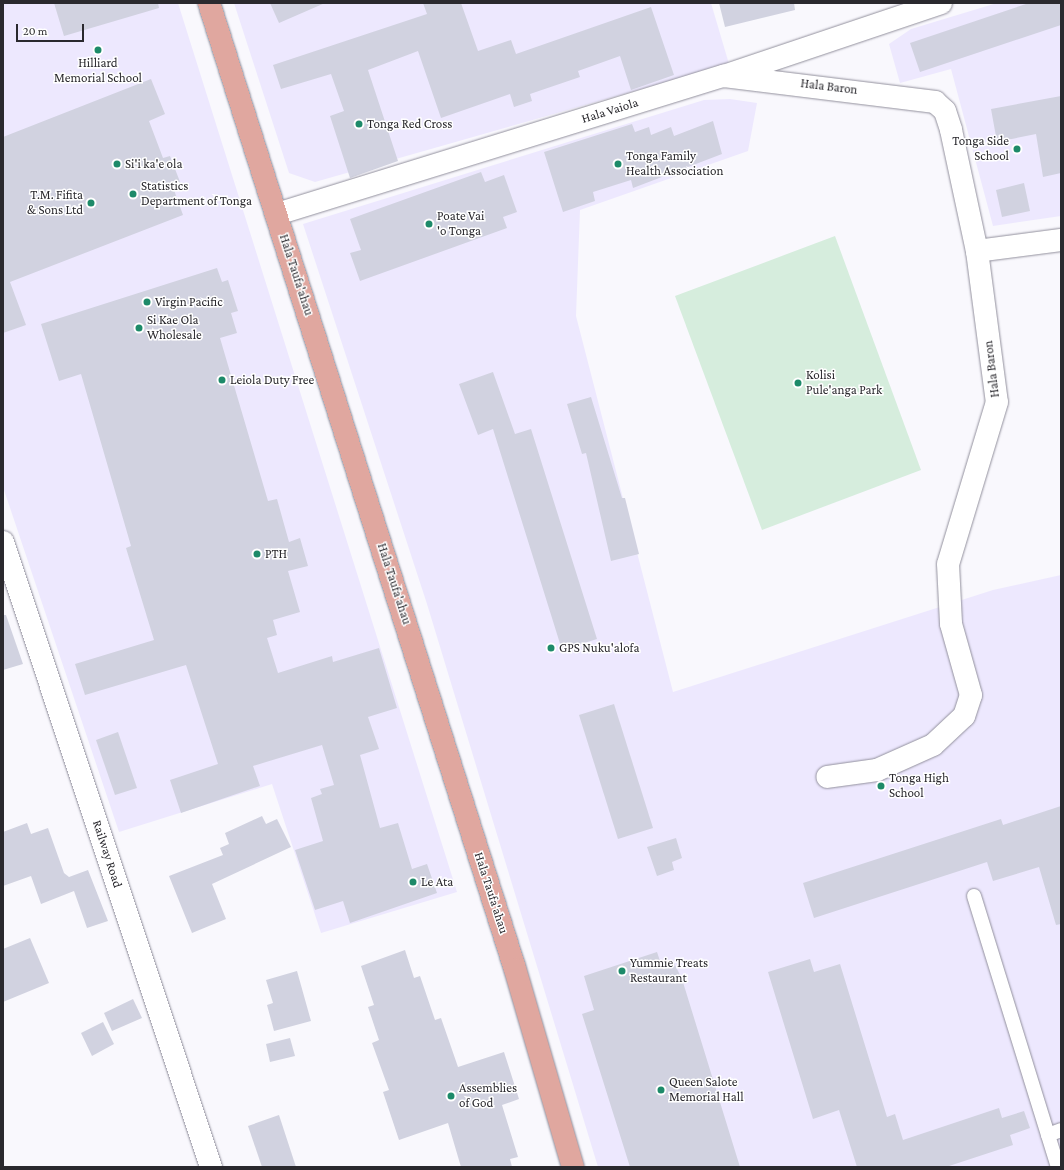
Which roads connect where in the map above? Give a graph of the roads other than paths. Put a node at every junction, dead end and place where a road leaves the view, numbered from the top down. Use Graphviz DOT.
graph roads {
  1 [pos="209,3"];
  2 [pos="941,3"];
  3 [pos="724,76"];
  4 [pos="277,214"];
  5 [pos="1061,240"];
  6 [pos="977,251"];
  7 [pos="3,542"];
  8 [pos="827,777"];
  9 [pos="974,896"];
  10 [pos="1054,1133"];
  11 [pos="210,1167"];
  12 [pos="573,1167"];
  13 [pos="1058,1167"];
  1 -- 4 [label="main road, Hala Taufa'ahau"];
  2 -- 3 [label="street, Hala Vaiola"];
  3 -- 4 [label="street, Hala Vaiola"];
  3 -- 6 [label="street, Hala Baron"];
  4 -- 12 [label="main road, Hala Taufa'ahau"];
  5 -- 6 [label="street"];
  6 -- 8 [label="street, Hala Baron"];
  7 -- 11 [label="street, Railway Road"];
  9 -- 10 [label="lane"];
  10 -- 13 [label="lane"];
}
